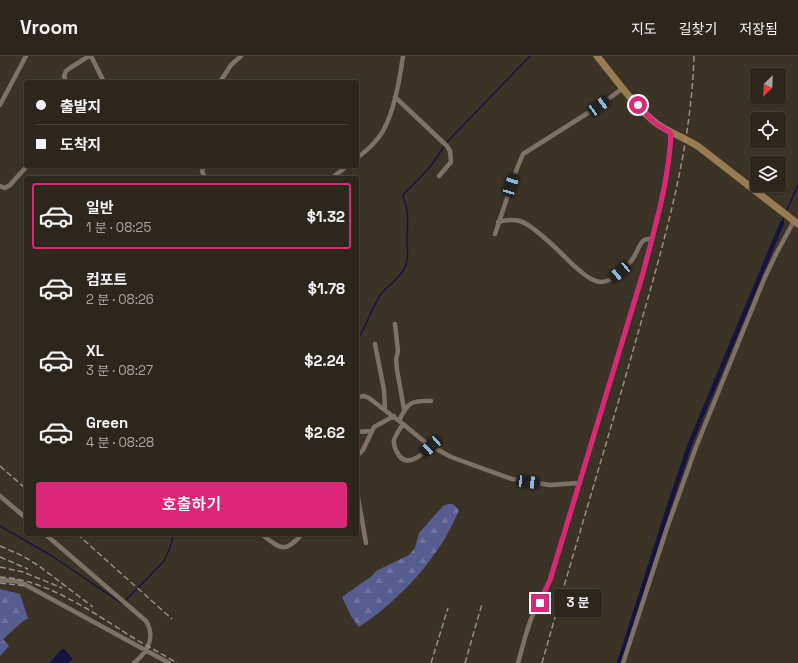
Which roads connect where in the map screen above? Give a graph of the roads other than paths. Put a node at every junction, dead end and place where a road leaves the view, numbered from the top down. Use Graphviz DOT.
graph roads {
  1 [pos="26,56"];
  2 [pos="90,56"];
  3 [pos="241,56"];
  4 [pos="403,56"];
  5 [pos="597,56"];
  6 [pos="65,80"];
  7 [pos="103,80"];
  8 [pos="221,80"];
  9 [pos="623,88"];
  10 [pos="396,96"];
  11 [pos="0,105"];
  12 [pos="671,133"];
  13 [pos="359,156"];
  14 [pos="25,168"];
  15 [pos="344,168"];
  16 [pos="334,176"];
  17 [pos="439,176"];
  18 [pos="0,186"];
  19 [pos="498,222"];
  20 [pos="796,223"];
  21 [pos="495,234"];
  22 [pos="652,239"];
  23 [pos="395,324"];
  24 [pos="375,344"];
  25 [pos="359,397"];
  26 [pos="431,401"];
  27 [pos="404,409"];
  28 [pos="385,410"];
  29 [pos="394,416"];
  30 [pos="401,422"];
  31 [pos="371,431"];
  32 [pos="359,432"];
  33 [pos="431,446"];
  34 [pos="359,454"];
  35 [pos="579,483"];
  36 [pos="0,496"];
  37 [pos="359,503"];
  38 [pos="24,516"];
  39 [pos="47,536"];
  40 [pos="264,536"];
  41 [pos="300,536"];
  42 [pos="366,543"];
  43 [pos="0,580"];
  44 [pos="146,651"];
  45 [pos="134,663"];
  46 [pos="170,663"];
  47 [pos="518,663"];
  48 [pos="623,663"];
  1 -- 11 [label="street"];
  2 -- 6 [label="street"];
  2 -- 7 [label="street"];
  3 -- 8 [label="street"];
  4 -- 10 [label="street"];
  5 -- 9 [label="main road"];
  9 -- 12 [label="main road"];
  9 -- 19 [label="street"];
  10 -- 13 [label="street"];
  10 -- 17 [label="street"];
  12 -- 20 [label="main road"];
  12 -- 22 [label="street"];
  14 -- 18 [label="street"];
  15 -- 16 [label="street"];
  19 -- 21 [label="street"];
  19 -- 22 [label="street"];
  20 -- 48 [label="street"];
  22 -- 35 [label="street"];
  23 -- 27 [label="street"];
  24 -- 28 [label="street"];
  25 -- 28 [label="street"];
  26 -- 27 [label="street"];
  27 -- 30 [label="street"];
  28 -- 29 [label="street"];
  29 -- 30 [label="street"];
  29 -- 31 [label="street"];
  30 -- 33 [label="street"];
  30 -- 33 [label="street"];
  31 -- 32 [label="street"];
  31 -- 34 [label="street"];
  33 -- 35 [label="street"];
  35 -- 47 [label="street"];
  36 -- 38 [label="street"];
  37 -- 42 [label="street"];
  39 -- 44 [label="street"];
  40 -- 41 [label="street"];
  43 -- 44 [label="street"];
  44 -- 45 [label="street"];
  44 -- 46 [label="street"];
}
